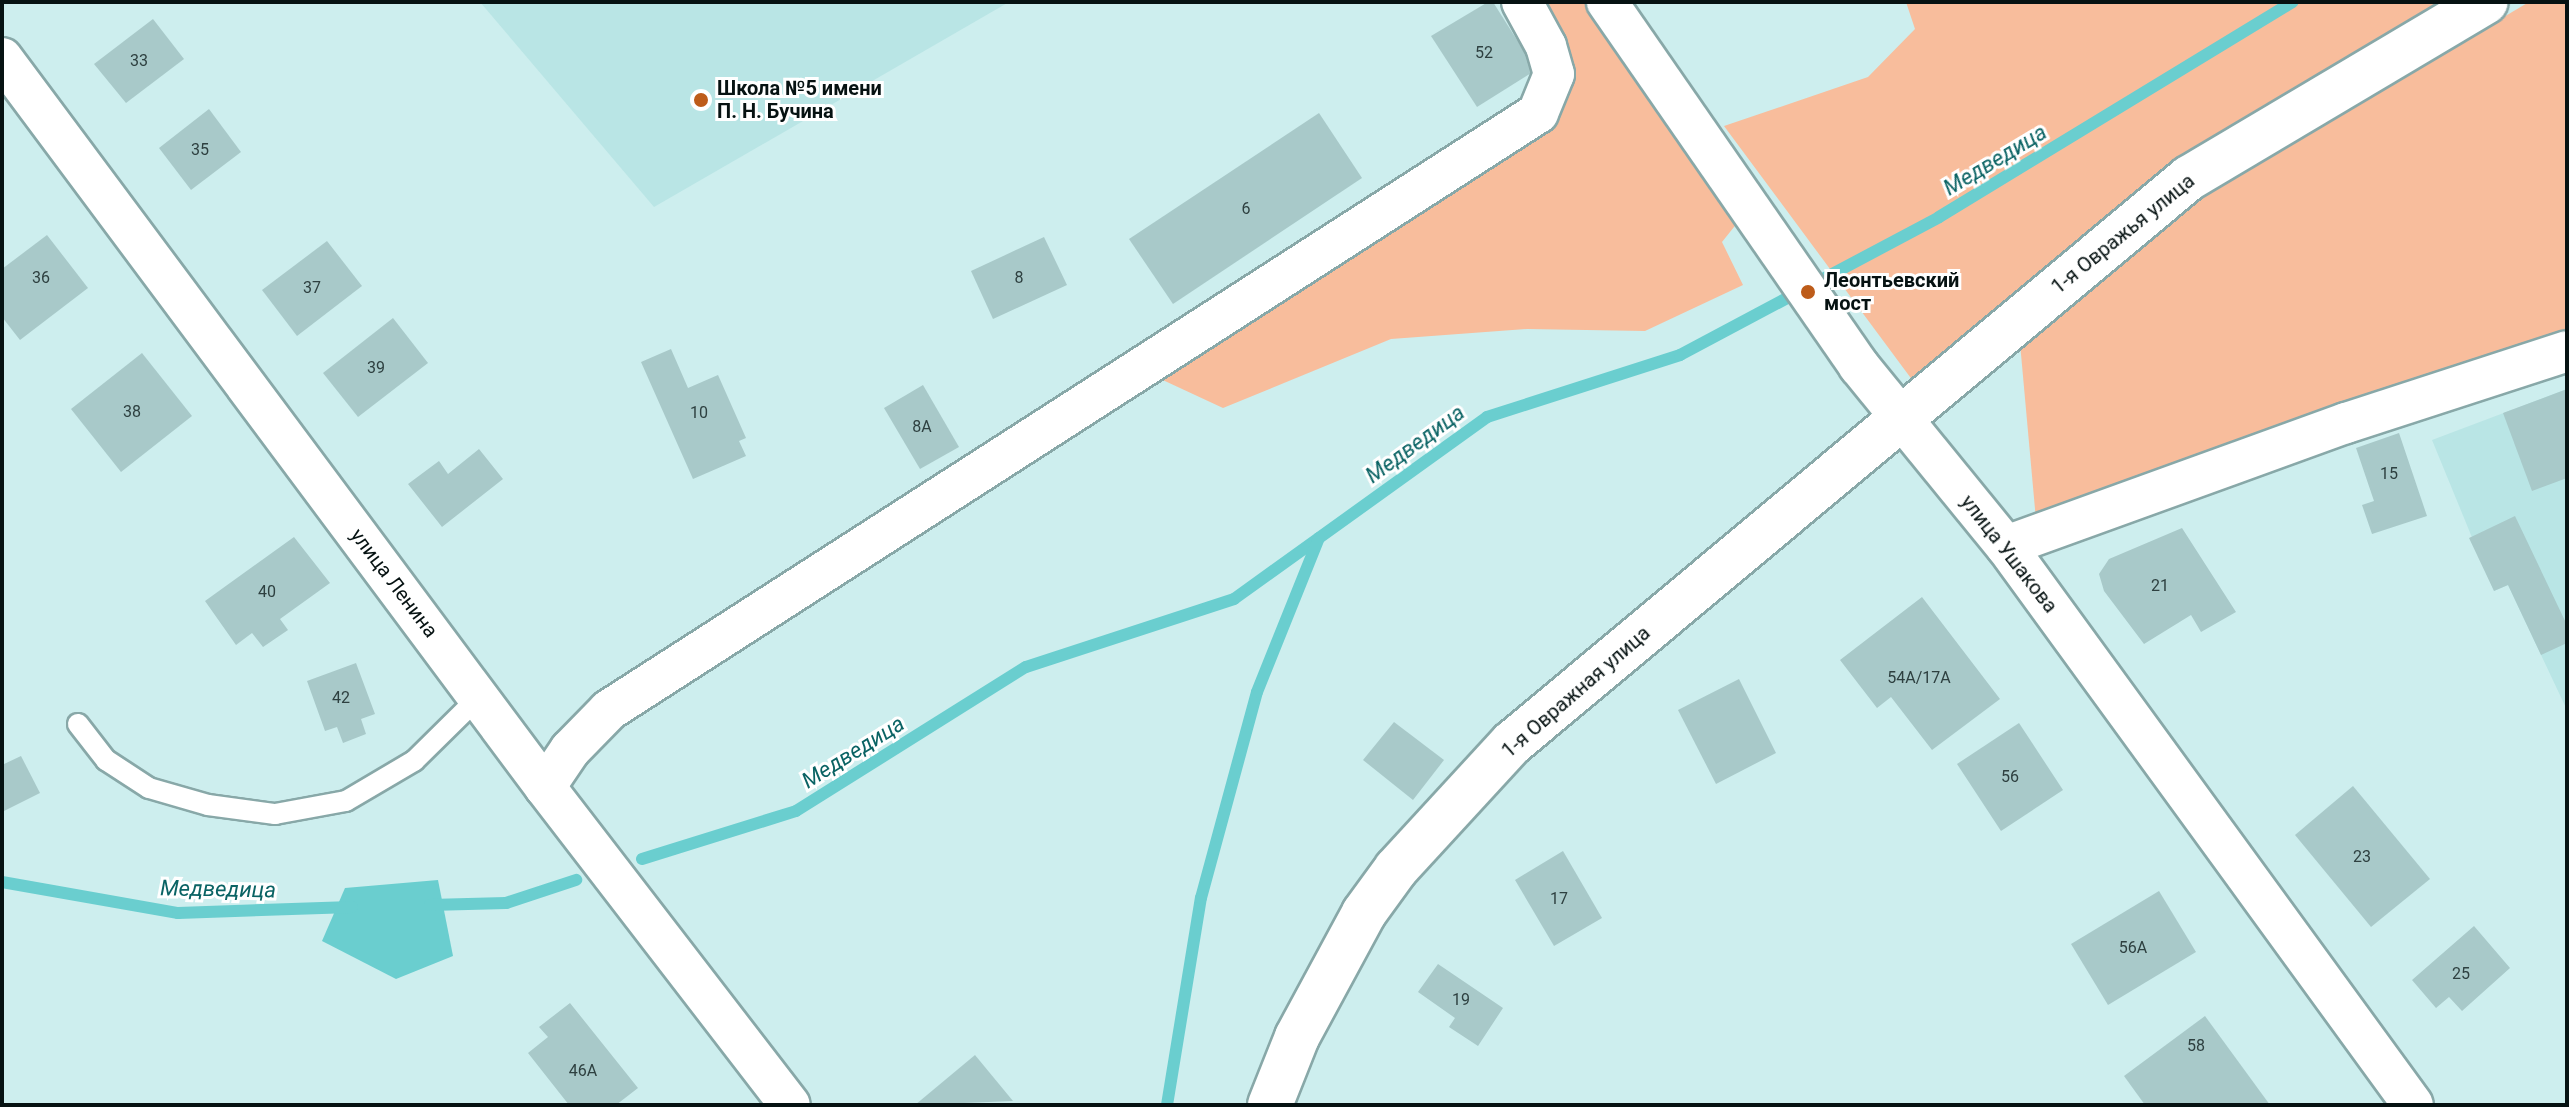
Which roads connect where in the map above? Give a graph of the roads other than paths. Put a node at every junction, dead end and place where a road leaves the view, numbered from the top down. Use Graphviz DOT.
graph roads {
  1 [pos="1522,2"];
  2 [pos="1607,2"];
  3 [pos="2486,2"];
  4 [pos="2,58"];
  5 [pos="2567,351"];
  6 [pos="1901,418"];
  7 [pos="2006,546"];
  8 [pos="479,697"];
  9 [pos="78,724"];
  10 [pos="545,787"];
  11 [pos="790,1105"];
  12 [pos="1270,1105"];
  13 [pos="2413,1105"];
  1 -- 10 [label="street"];
  2 -- 6 [label="street, улица Ушакова"];
  3 -- 6 [label="street, 1-я Овражья улица"];
  4 -- 8 [label="street, улица Ленина"];
  5 -- 7 [label="street"];
  6 -- 7 [label="street, улица Ушакова"];
  6 -- 12 [label="street, 1-я Овражная улица"];
  7 -- 13 [label="street, улица Ушакова"];
  8 -- 9 [label="lane"];
  8 -- 10 [label="street, улица Ленина"];
  10 -- 11 [label="street, улица Ленина"];
}
